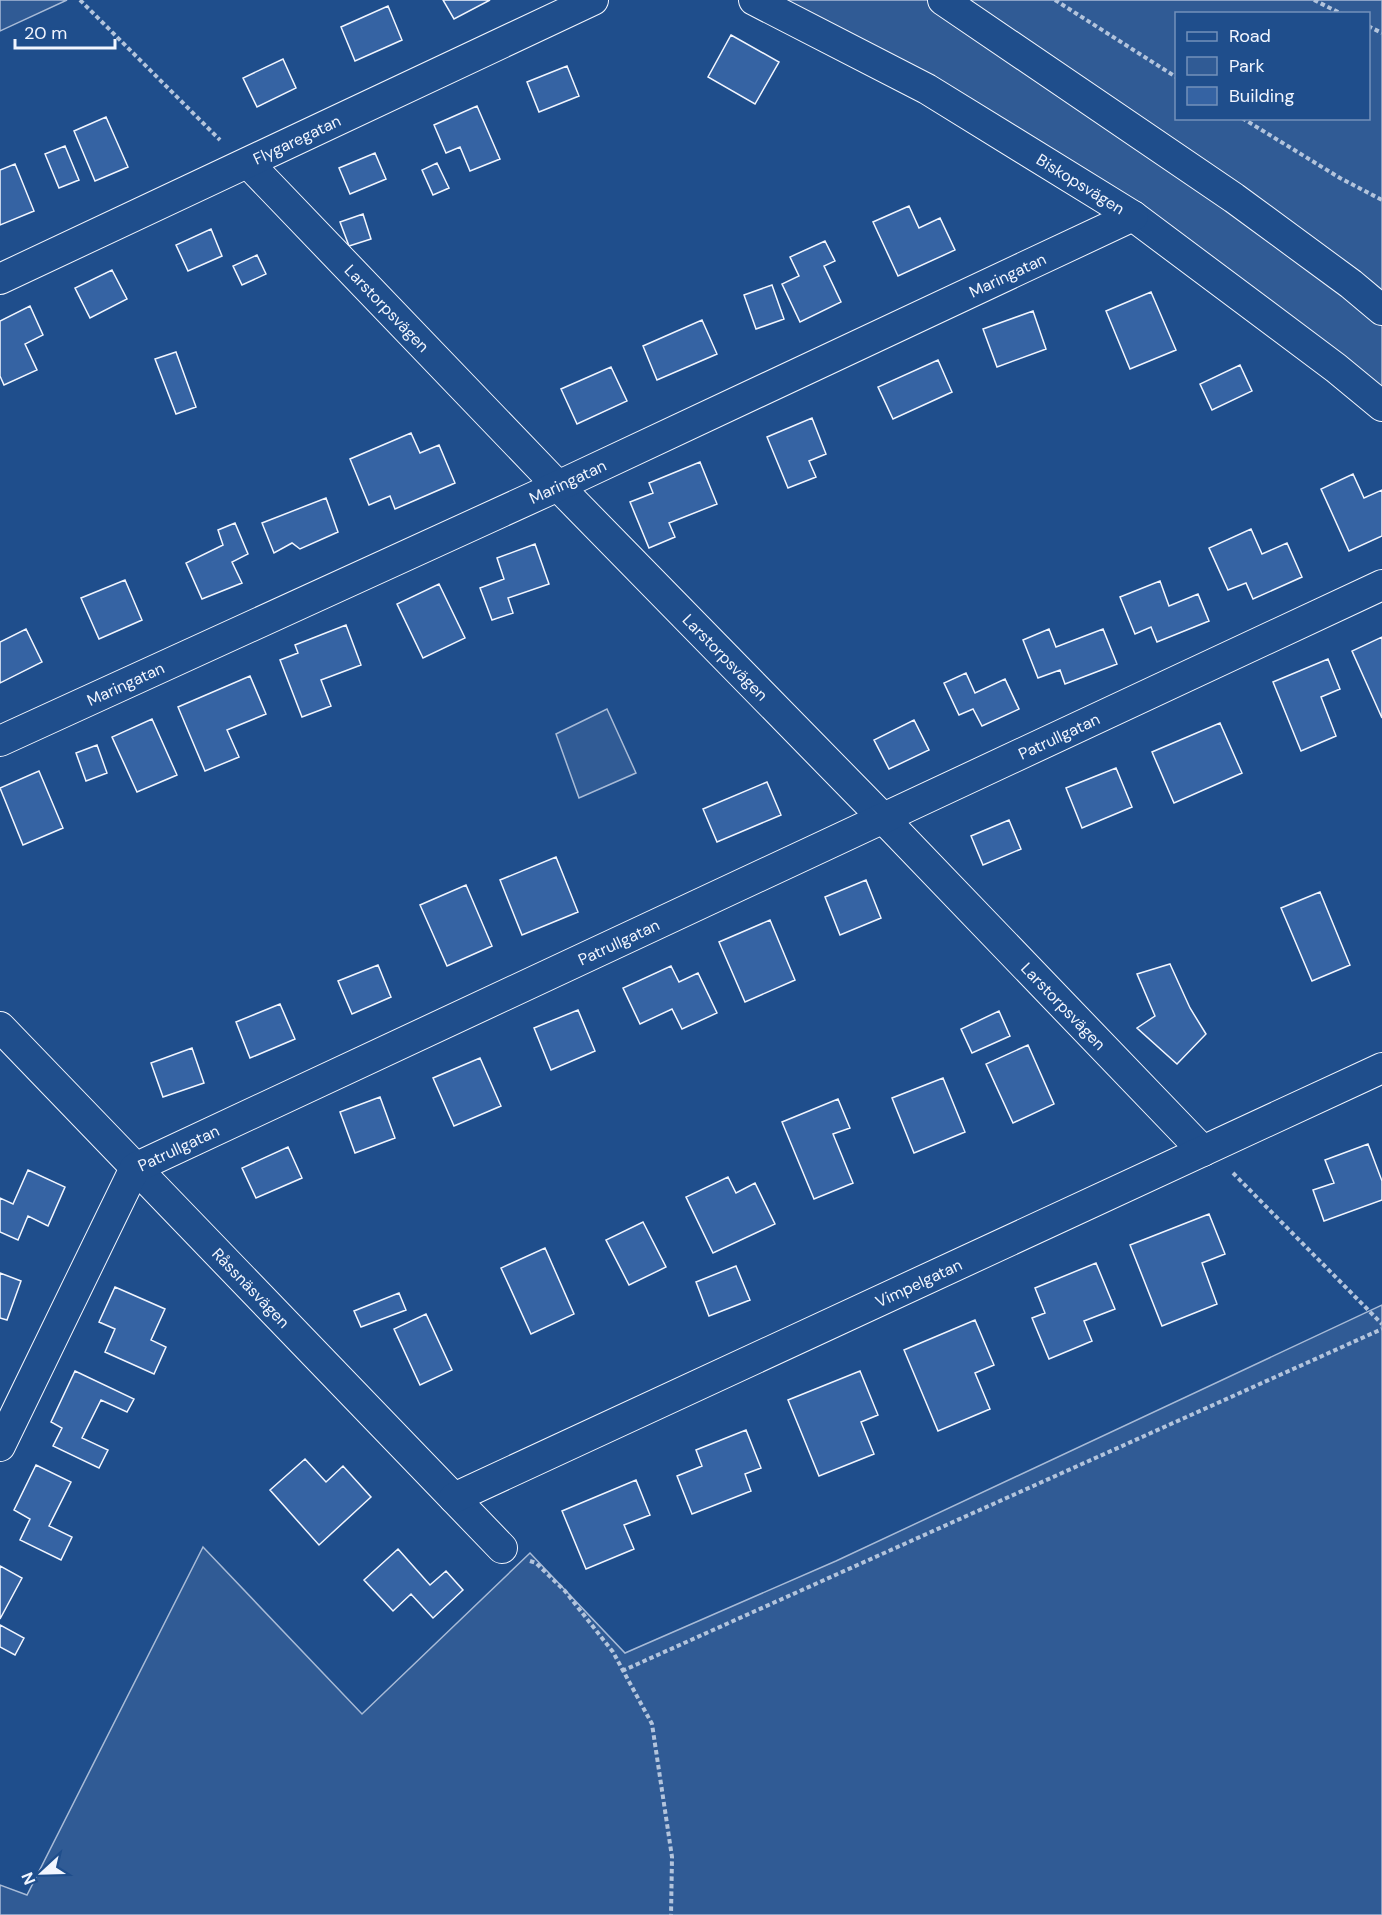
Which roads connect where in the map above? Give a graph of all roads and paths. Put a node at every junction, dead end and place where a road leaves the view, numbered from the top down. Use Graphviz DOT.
graph roads {
  1 [pos="80,0"];
  2 [pos="593,0"];
  3 [pos="754,0"];
  4 [pos="943,0"];
  5 [pos="1055,0"];
  6 [pos="1314,0"];
  7 [pos="1338,12"];
  8 [pos="1175,76"];
  9 [pos="1245,120"];
  10 [pos="248,163"];
  11 [pos="1382,200"];
  12 [pos="1133,216"];
  13 [pos="0,279"];
  14 [pos="1382,310"];
  15 [pos="1382,406"];
  16 [pos="558,486"];
  17 [pos="1382,585"];
  18 [pos="0,741"];
  19 [pos="882,817"];
  20 [pos="0,1028"];
  21 [pos="1382,1068"];
  22 [pos="1203,1151"];
  23 [pos="135,1168"];
  24 [pos="1382,1324"];
  25 [pos="1382,1329"];
  26 [pos="0,1446"];
  27 [pos="454,1498"];
  28 [pos="502,1548"];
  29 [pos="622,1671"];
  30 [pos="671,1915"];
  1 -- 10 [label="path"];
  2 -- 10 [label="street, Flygaregatan"];
  3 -- 12 [label="street, Biskopsvägen"];
  4 -- 14 [label="street"];
  5 -- 8 [label="path"];
  6 -- 7 [label="path"];
  9 -- 11 [label="path"];
  10 -- 13 [label="street, Flygaregatan"];
  10 -- 16 [label="street, Larstorpsvägen"];
  12 -- 15 [label="street, Biskopsvägen"];
  12 -- 16 [label="street, Maringatan"];
  16 -- 18 [label="street, Maringatan"];
  16 -- 19 [label="street, Larstorpsvägen"];
  17 -- 19 [label="street, Patrullgatan"];
  19 -- 22 [label="street, Larstorpsvägen"];
  19 -- 23 [label="street, Patrullgatan"];
  20 -- 23 [label="street, Råssnäsvägen"];
  21 -- 22 [label="street, Vimpelgatan"];
  22 -- 24 [label="path"];
  22 -- 27 [label="street, Vimpelgatan"];
  23 -- 26 [label="street, Patrullgatan"];
  23 -- 27 [label="street, Råssnäsvägen"];
  25 -- 29 [label="path"];
  27 -- 28 [label="street, Råssnäsvägen"];
  28 -- 29 [label="path"];
  29 -- 30 [label="path"];
}
